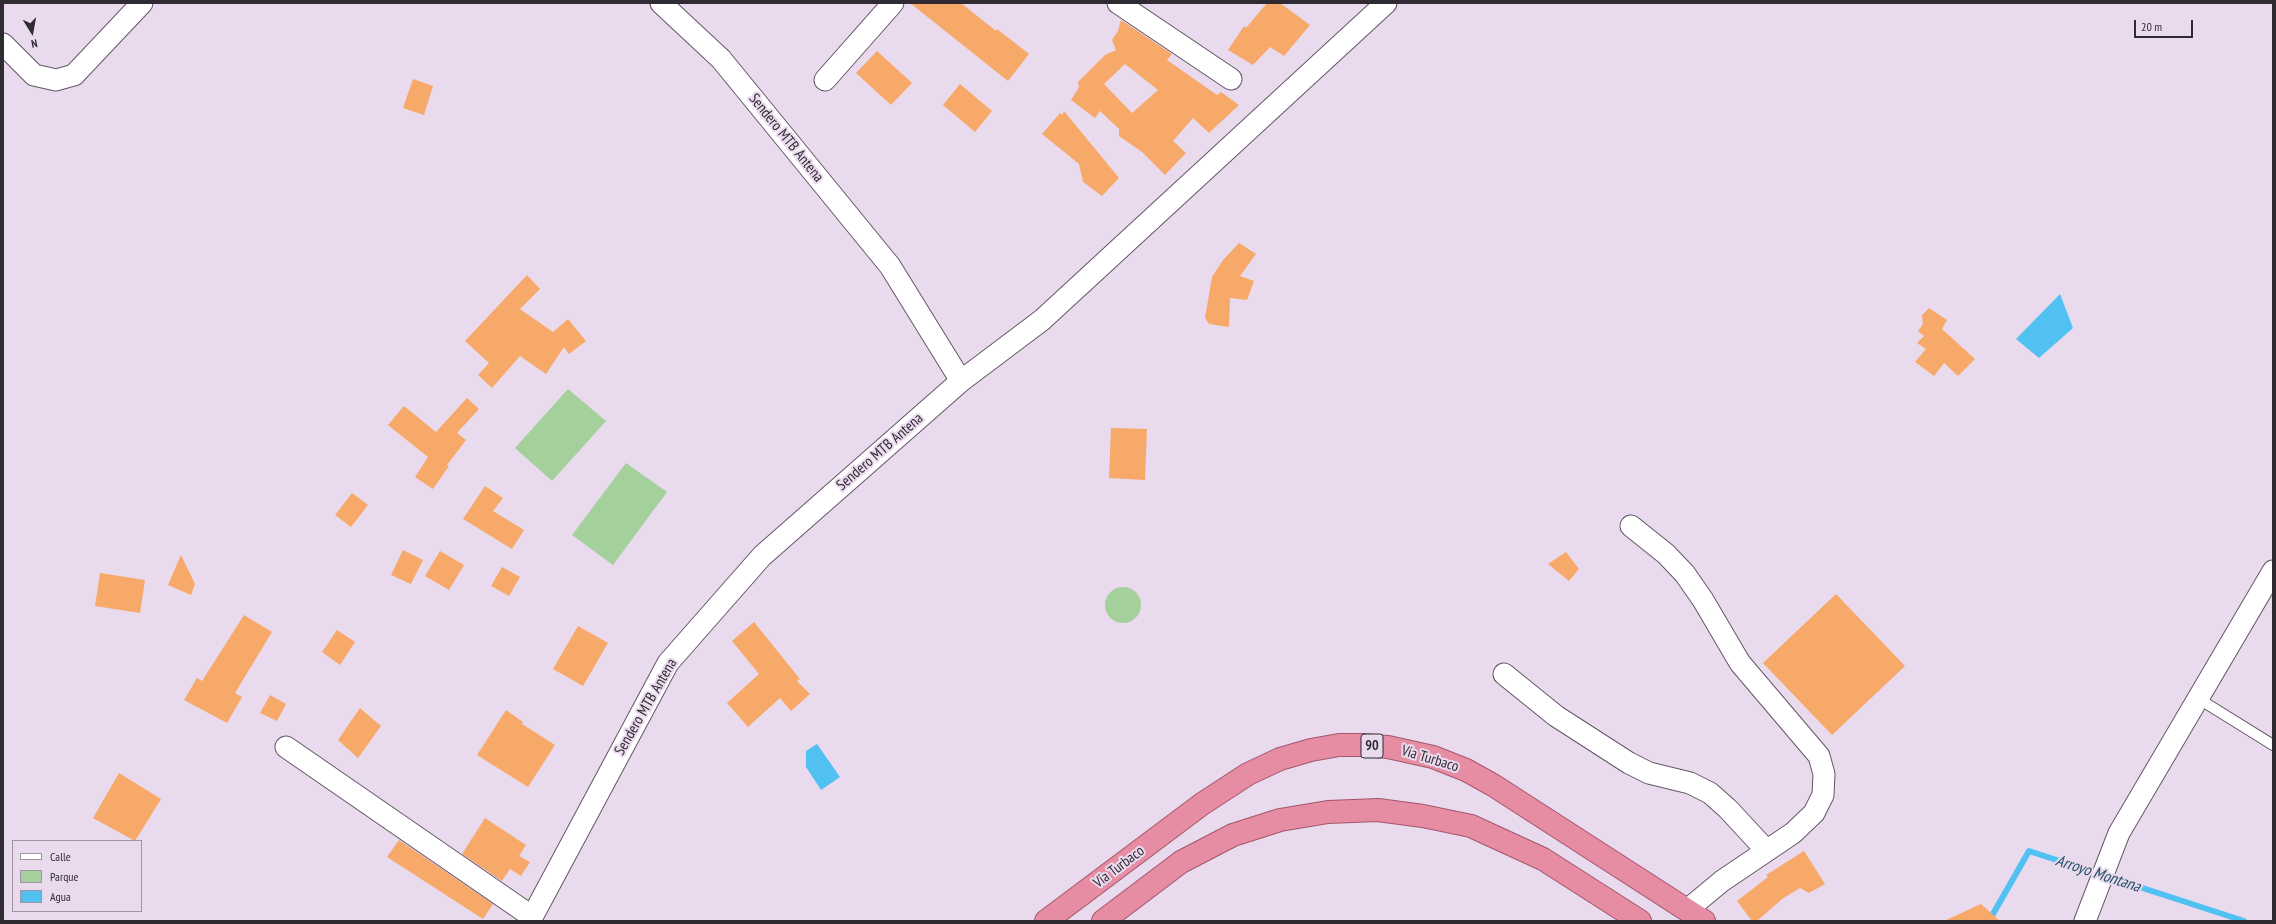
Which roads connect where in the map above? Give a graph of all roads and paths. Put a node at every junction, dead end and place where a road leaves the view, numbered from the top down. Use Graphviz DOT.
graph roads {
  1 [pos="142,3"];
  2 [pos="661,3"];
  3 [pos="893,3"];
  4 [pos="1118,3"];
  5 [pos="1386,3"];
  6 [pos="3,44"];
  7 [pos="1231,79"];
  8 [pos="825,80"];
  9 [pos="961,381"];
  10 [pos="1631,526"];
  11 [pos="2273,571"];
  12 [pos="1504,674"];
  13 [pos="2199,699"];
  14 [pos="2273,745"];
  15 [pos="286,747"];
  16 [pos="1766,850"];
  17 [pos="1695,915"];
  18 [pos="530,918"];
  19 [pos="1046,921"];
  20 [pos="1103,921"];
  21 [pos="1640,921"];
  22 [pos="2085,921"];
  1 -- 6 [label="street"];
  2 -- 9 [label="street, Sendero MTB Antena"];
  3 -- 8 [label="street"];
  4 -- 7 [label="street"];
  5 -- 9 [label="street"];
  9 -- 18 [label="street, Sendero MTB Antena"];
  10 -- 16 [label="street"];
  11 -- 13 [label="street"];
  12 -- 16 [label="street"];
  13 -- 14 [label="lane"];
  13 -- 22 [label="street"];
  15 -- 18 [label="street"];
  16 -- 17 [label="street"];
  17 -- 19 [label="highway, Vía Turbaco / 90"];
  20 -- 21 [label="highway"];
}
